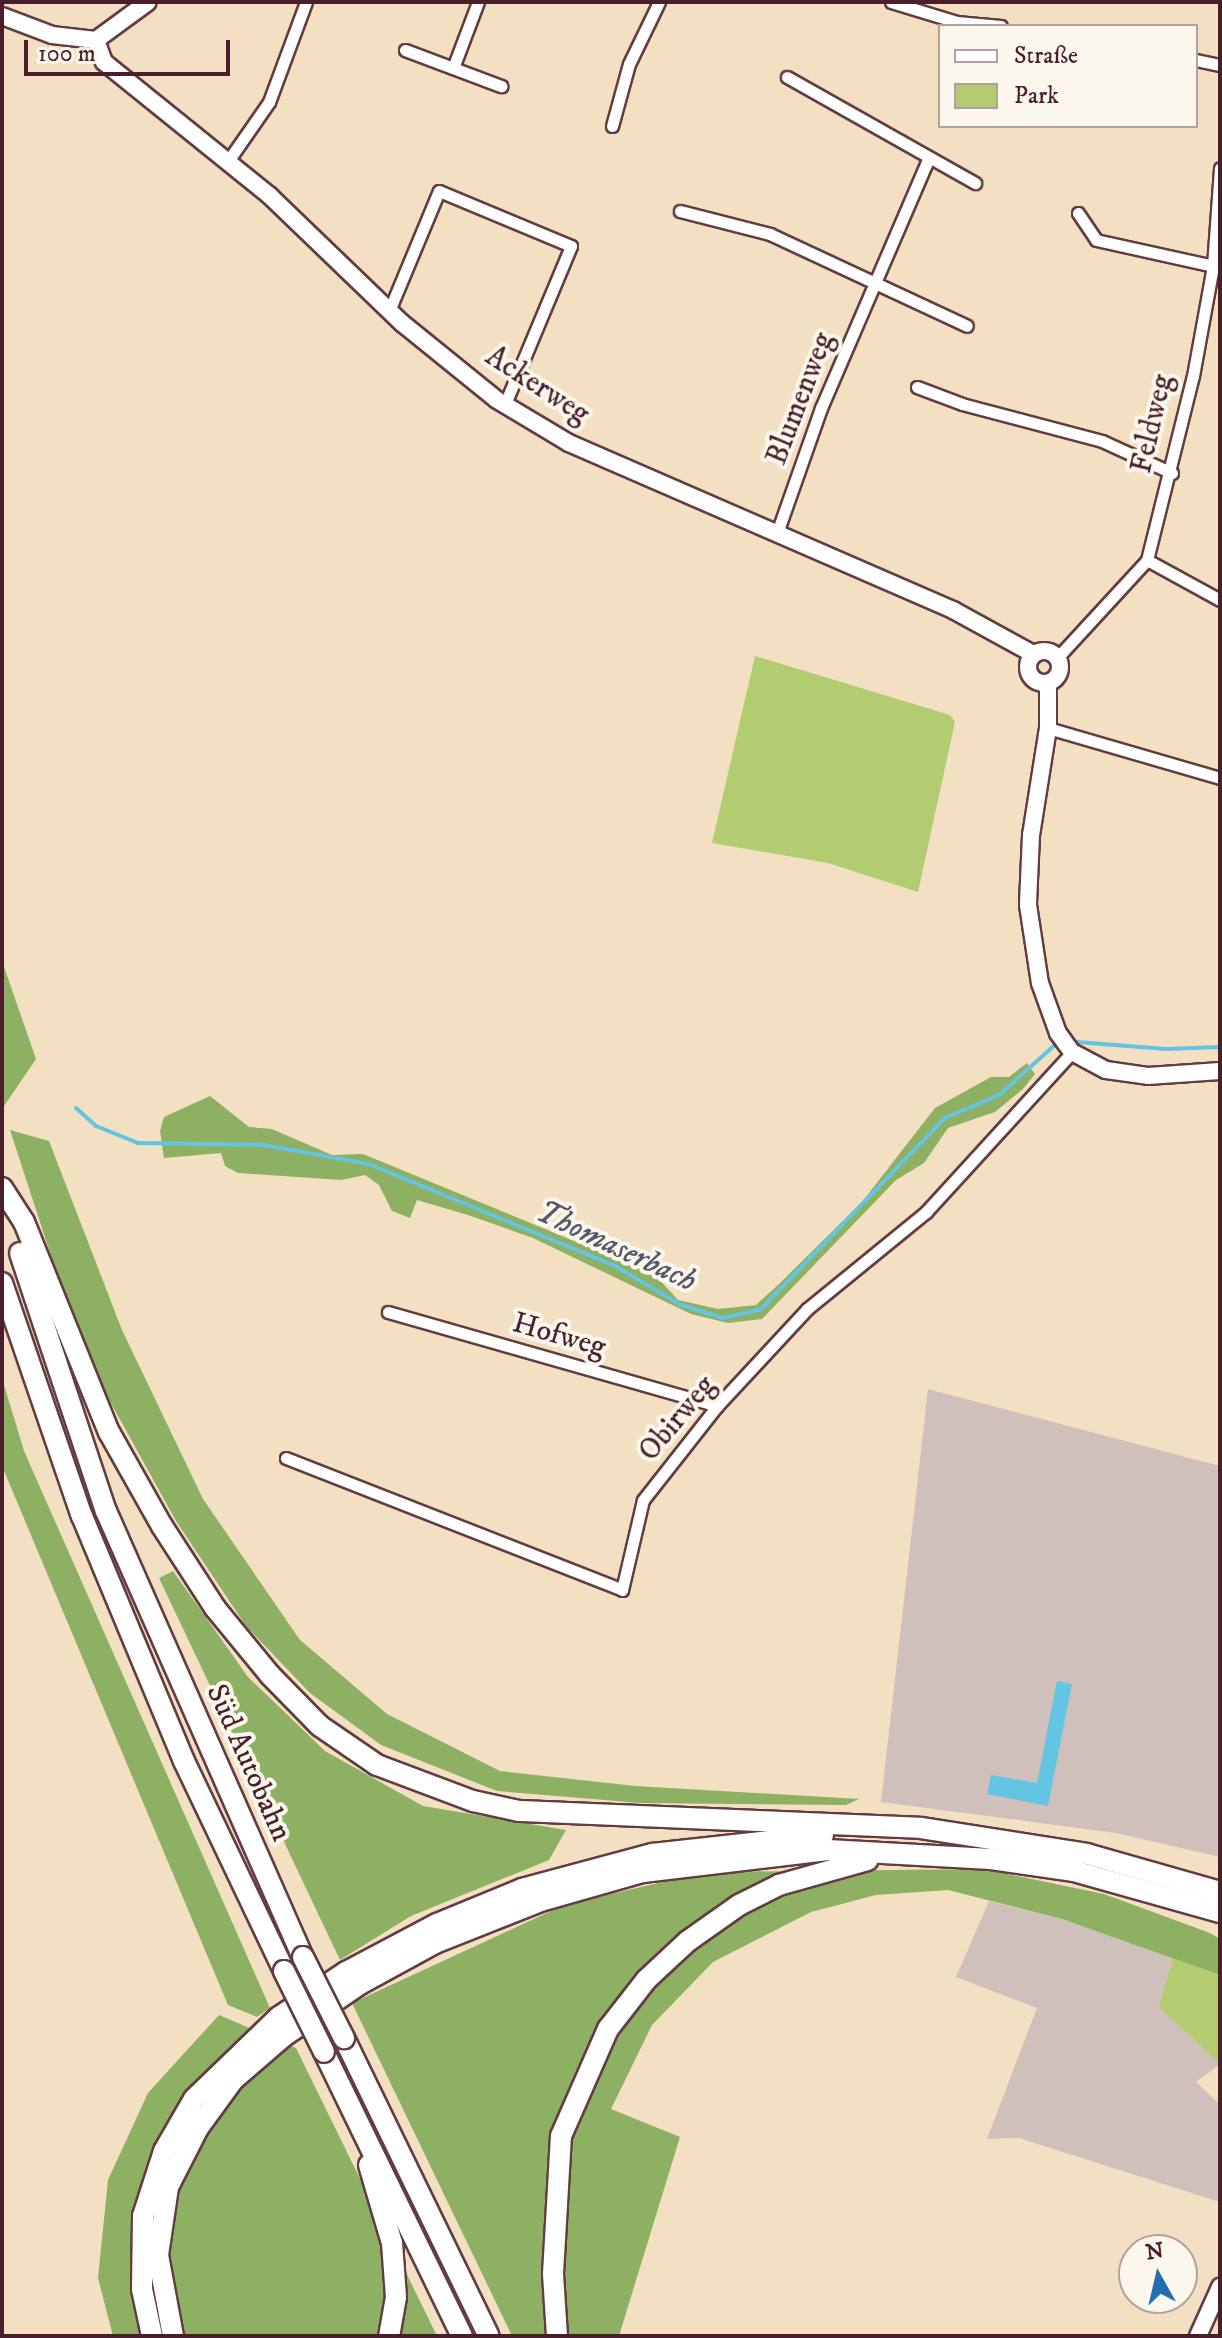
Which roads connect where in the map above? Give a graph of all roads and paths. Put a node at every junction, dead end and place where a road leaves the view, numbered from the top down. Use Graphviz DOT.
graph roads {
  1 [pos="148,2"];
  2 [pos="306,2"];
  3 [pos="478,2"];
  4 [pos="659,2"];
  5 [pos="891,2"];
  6 [pos="2,16"];
  7 [pos="979,24"];
  8 [pos="96,40"];
  9 [pos="405,50"];
  10 [pos="1198,60"];
  11 [pos="1220,65"];
  12 [pos="453,68"];
  13 [pos="787,77"];
  14 [pos="501,86"];
  15 [pos="612,126"];
  16 [pos="928,160"];
  17 [pos="228,161"];
  18 [pos="1220,168"];
  19 [pos="975,183"];
  20 [pos="680,211"];
  21 [pos="1078,213"];
  22 [pos="1213,266"];
  23 [pos="873,285"];
  24 [pos="389,311"];
  25 [pos="967,326"];
  26 [pos="917,387"];
  27 [pos="505,404"];
  28 [pos="1172,473"];
  29 [pos="777,533"];
  30 [pos="1147,560"];
  31 [pos="1220,600"];
  32 [pos="1033,654"];
  33 [pos="1057,658"];
  34 [pos="1048,683"];
  35 [pos="1048,728"];
  36 [pos="1220,778"];
  37 [pos="1072,1052"];
  38 [pos="1220,1071"];
  39 [pos="2,1188"];
  40 [pos="2,1195"];
  41 [pos="2,1283"];
  42 [pos="388,1312"];
  43 [pos="717,1406"];
  44 [pos="286,1458"];
  45 [pos="983,1838"];
  46 [pos="896,1854"];
  47 [pos="1220,1892"];
  48 [pos="1220,1912"];
  49 [pos="361,2130"];
  50 [pos="1220,2287"];
  51 [pos="152,2336"];
  52 [pos="173,2336"];
  53 [pos="389,2336"];
  54 [pos="462,2336"];
  55 [pos="489,2336"];
  56 [pos="557,2336"];
  57 [pos="1198,2336"];
  1 -- 8 [label="street"];
  2 -- 17 [label="street"];
  3 -- 12 [label="street"];
  4 -- 15 [label="street"];
  5 -- 7 [label="street"];
  6 -- 8 [label="street"];
  8 -- 17 [label="street, Ackerweg"];
  9 -- 12 [label="street"];
  10 -- 11 [label="street"];
  12 -- 14 [label="street"];
  13 -- 16 [label="street"];
  16 -- 19 [label="street"];
  16 -- 23 [label="street, Blumenweg"];
  17 -- 24 [label="street, Ackerweg"];
  18 -- 22 [label="street, Feldweg"];
  20 -- 23 [label="street"];
  21 -- 22 [label="street"];
  22 -- 28 [label="street, Feldweg"];
  23 -- 25 [label="street"];
  23 -- 29 [label="street, Blumenweg"];
  24 -- 27 [label="street, Ackerweg"];
  24 -- 27 [label="street"];
  26 -- 28 [label="street"];
  27 -- 29 [label="street, Ackerweg"];
  28 -- 30 [label="street, Feldweg"];
  29 -- 32 [label="street, Ackerweg"];
  30 -- 31 [label="street"];
  30 -- 33 [label="street, Feldweg"];
  32 -- 33 [label="street"];
  32 -- 34 [label="street"];
  33 -- 34 [label="street"];
  34 -- 35 [label="street"];
  35 -- 36 [label="street"];
  35 -- 37 [label="street"];
  37 -- 38 [label="street"];
  37 -- 43 [label="street, Obirweg"];
  39 -- 45 [label="highway"];
  40 -- 55 [label="highway, Süd Autobahn, bridge"];
  41 -- 49 [label="highway, Süd Autobahn, bridge"];
  42 -- 43 [label="street, Hofweg"];
  43 -- 44 [label="street, Obirweg"];
  45 -- 47 [label="highway"];
  45 -- 51 [label="highway"];
  46 -- 48 [label="highway"];
  46 -- 52 [label="highway"];
  46 -- 56 [label="highway"];
  49 -- 53 [label="highway"];
  49 -- 54 [label="highway, Süd Autobahn"];
  50 -- 57 [label="street"];
}
